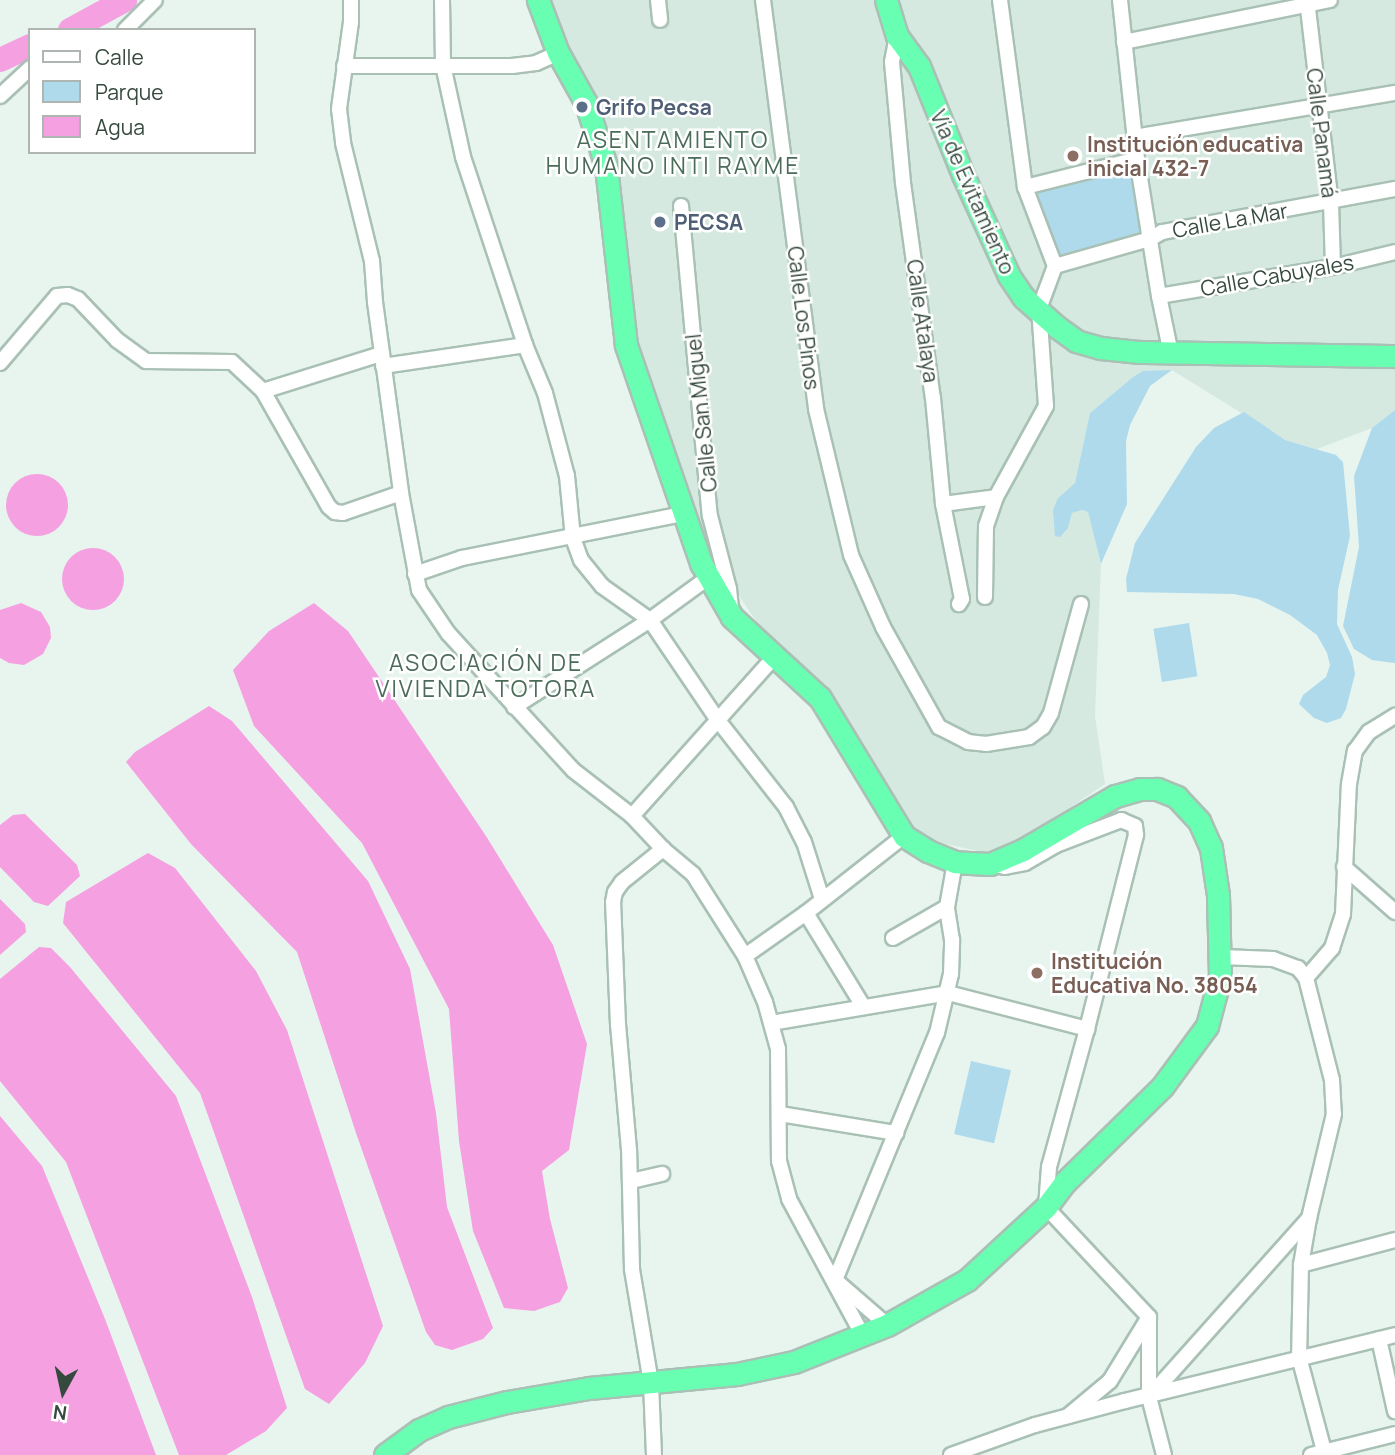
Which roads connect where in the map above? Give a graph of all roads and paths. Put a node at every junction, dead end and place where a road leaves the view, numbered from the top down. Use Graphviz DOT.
graph roads {
  1 [pos="155,0"];
  2 [pos="351,0"];
  3 [pos="442,0"];
  4 [pos="538,0"];
  5 [pos="658,0"];
  6 [pos="763,0"];
  7 [pos="886,0"];
  8 [pos="1000,0"];
  9 [pos="1121,0"];
  10 [pos="1330,0"];
  11 [pos="1307,2"];
  12 [pos="660,20"];
  13 [pos="127,28"];
  14 [pos="897,36"];
  15 [pos="1124,42"];
  16 [pos="558,53"];
  17 [pos="443,65"];
  18 [pos="344,66"];
  19 [pos="28,70"];
  20 [pos="1395,93"];
  21 [pos="0,96"];
  22 [pos="1318,109"];
  23 [pos="1134,137"];
  24 [pos="1137,159"];
  25 [pos="1025,187"];
  26 [pos="1395,189"];
  27 [pos="1331,203"];
  28 [pos="681,206"];
  29 [pos="1150,239"];
  30 [pos="1395,251"];
  31 [pos="1055,265"];
  32 [pos="1333,267"];
  33 [pos="1159,296"];
  34 [pos="1039,309"];
  35 [pos="525,345"];
  36 [pos="1171,354"];
  37 [pos="1395,356"];
  38 [pos="382,360"];
  39 [pos="0,363"];
  40 [pos="263,391"];
  41 [pos="401,492"];
  42 [pos="996,497"];
  43 [pos="943,504"];
  44 [pos="683,514"];
  45 [pos="573,538"];
  46 [pos="415,573"];
  47 [pos="709,577"];
  48 [pos="985,597"];
  49 [pos="959,604"];
  50 [pos="1081,604"];
  51 [pos="732,617"];
  52 [pos="650,620"];
  53 [pos="774,657"];
  54 [pos="514,707"];
  55 [pos="1395,716"];
  56 [pos="717,719"];
  57 [pos="632,816"];
  58 [pos="904,836"];
  59 [pos="1053,840"];
  60 [pos="663,849"];
  61 [pos="955,862"];
  62 [pos="1344,867"];
  63 [pos="822,899"];
  64 [pos="947,907"];
  65 [pos="1395,912"];
  66 [pos="806,913"];
  67 [pos="893,937"];
  68 [pos="745,956"];
  69 [pos="1222,957"];
  70 [pos="1306,978"];
  71 [pos="948,993"];
  72 [pos="863,1006"];
  73 [pos="771,1023"];
  74 [pos="1087,1029"];
  75 [pos="780,1114"];
  76 [pos="896,1133"];
  77 [pos="1049,1167"];
  78 [pos="662,1174"];
  79 [pos="631,1181"];
  80 [pos="1066,1182"];
  81 [pos="1046,1207"];
  82 [pos="1308,1218"];
  83 [pos="1395,1240"];
  84 [pos="1301,1265"];
  85 [pos="835,1280"];
  86 [pos="1149,1317"];
  87 [pos="887,1325"];
  88 [pos="1395,1335"];
  89 [pos="863,1336"];
  90 [pos="1380,1339"];
  91 [pos="1299,1357"];
  92 [pos="651,1383"];
  93 [pos="1149,1397"];
  94 [pos="1395,1411"];
  95 [pos="1068,1416"];
  96 [pos="1395,1434"];
  97 [pos="1320,1454"];
  98 [pos="385,1455"];
  99 [pos="654,1455"];
  100 [pos="951,1455"];
  101 [pos="1164,1455"];
  1 -- 13 [label="street"];
  2 -- 18 [label="street"];
  3 -- 17 [label="street"];
  4 -- 16 [label="highway"];
  5 -- 12 [label="street"];
  6 -- 50 [label="street, Calle Los Pinos"];
  7 -- 14 [label="highway, Vía de Evitamiento"];
  8 -- 25 [label="street"];
  9 -- 15 [label="street"];
  10 -- 11 [label="street"];
  11 -- 15 [label="street"];
  11 -- 22 [label="street, Calle Panamá"];
  14 -- 34 [label="highway, Vía de Evitamiento"];
  14 -- 43 [label="street, Calle Atalaya"];
  15 -- 23 [label="street"];
  16 -- 17 [label="street"];
  16 -- 44 [label="highway"];
  17 -- 18 [label="street"];
  17 -- 35 [label="street"];
  18 -- 38 [label="street"];
  19 -- 21 [label="street"];
  20 -- 22 [label="street"];
  22 -- 23 [label="street"];
  22 -- 27 [label="street, Calle Panamá"];
  23 -- 24 [label="street"];
  24 -- 25 [label="street"];
  24 -- 29 [label="street"];
  25 -- 31 [label="street"];
  26 -- 27 [label="street, Calle La Mar"];
  27 -- 29 [label="street, Calle La Mar"];
  27 -- 32 [label="street, Calle Panamá"];
  28 -- 51 [label="street, Calle San Miguel"];
  29 -- 31 [label="street, Calle La Mar"];
  29 -- 33 [label="street"];
  30 -- 32 [label="street, Calle Cabuyales"];
  31 -- 34 [label="street"];
  32 -- 33 [label="street, Calle Cabuyales"];
  33 -- 36 [label="street"];
  34 -- 36 [label="highway, Vía de Evitamiento"];
  34 -- 42 [label="street"];
  35 -- 38 [label="street"];
  35 -- 45 [label="street"];
  36 -- 37 [label="highway, Vía de Evitamiento"];
  38 -- 40 [label="street"];
  38 -- 41 [label="street"];
  39 -- 40 [label="street"];
  40 -- 41 [label="street"];
  41 -- 46 [label="street"];
  42 -- 43 [label="street"];
  42 -- 48 [label="street"];
  43 -- 49 [label="street, Calle Atalaya"];
  44 -- 45 [label="street"];
  44 -- 47 [label="highway"];
  45 -- 46 [label="street"];
  45 -- 52 [label="street"];
  46 -- 54 [label="street"];
  47 -- 51 [label="highway"];
  47 -- 52 [label="street"];
  51 -- 53 [label="highway"];
  52 -- 54 [label="street"];
  52 -- 56 [label="street"];
  53 -- 56 [label="street"];
  53 -- 58 [label="highway"];
  54 -- 57 [label="street"];
  55 -- 62 [label="street"];
  56 -- 57 [label="street"];
  56 -- 63 [label="street"];
  57 -- 60 [label="street"];
  58 -- 61 [label="highway"];
  58 -- 63 [label="street"];
  59 -- 61 [label="highway"];
  59 -- 69 [label="highway"];
  59 -- 74 [label="street"];
  60 -- 68 [label="street"];
  60 -- 79 [label="street"];
  61 -- 64 [label="street"];
  62 -- 65 [label="street"];
  62 -- 70 [label="street"];
  63 -- 66 [label="street"];
  64 -- 67 [label="street"];
  64 -- 71 [label="street"];
  66 -- 68 [label="street"];
  66 -- 72 [label="street"];
  68 -- 73 [label="street"];
  69 -- 70 [label="street"];
  69 -- 80 [label="highway"];
  70 -- 82 [label="street"];
  71 -- 72 [label="street"];
  71 -- 74 [label="street"];
  71 -- 76 [label="street"];
  72 -- 73 [label="street"];
  73 -- 75 [label="street"];
  74 -- 77 [label="street"];
  75 -- 76 [label="street"];
  75 -- 85 [label="street"];
  76 -- 85 [label="street"];
  77 -- 80 [label="street"];
  77 -- 81 [label="street"];
  78 -- 79 [label="street"];
  79 -- 92 [label="street"];
  80 -- 81 [label="highway"];
  81 -- 86 [label="street"];
  81 -- 87 [label="highway"];
  82 -- 84 [label="street"];
  82 -- 93 [label="street"];
  83 -- 84 [label="street"];
  84 -- 91 [label="street"];
  85 -- 87 [label="street"];
  85 -- 89 [label="street"];
  86 -- 93 [label="street"];
  86 -- 95 [label="street"];
  87 -- 89 [label="highway"];
  88 -- 90 [label="street"];
  89 -- 92 [label="highway"];
  90 -- 91 [label="street"];
  90 -- 94 [label="street"];
  91 -- 93 [label="street"];
  91 -- 97 [label="street"];
  92 -- 98 [label="highway"];
  92 -- 99 [label="street"];
  93 -- 95 [label="street"];
  93 -- 101 [label="street"];
  95 -- 100 [label="street"];
  96 -- 97 [label="street"];
}
